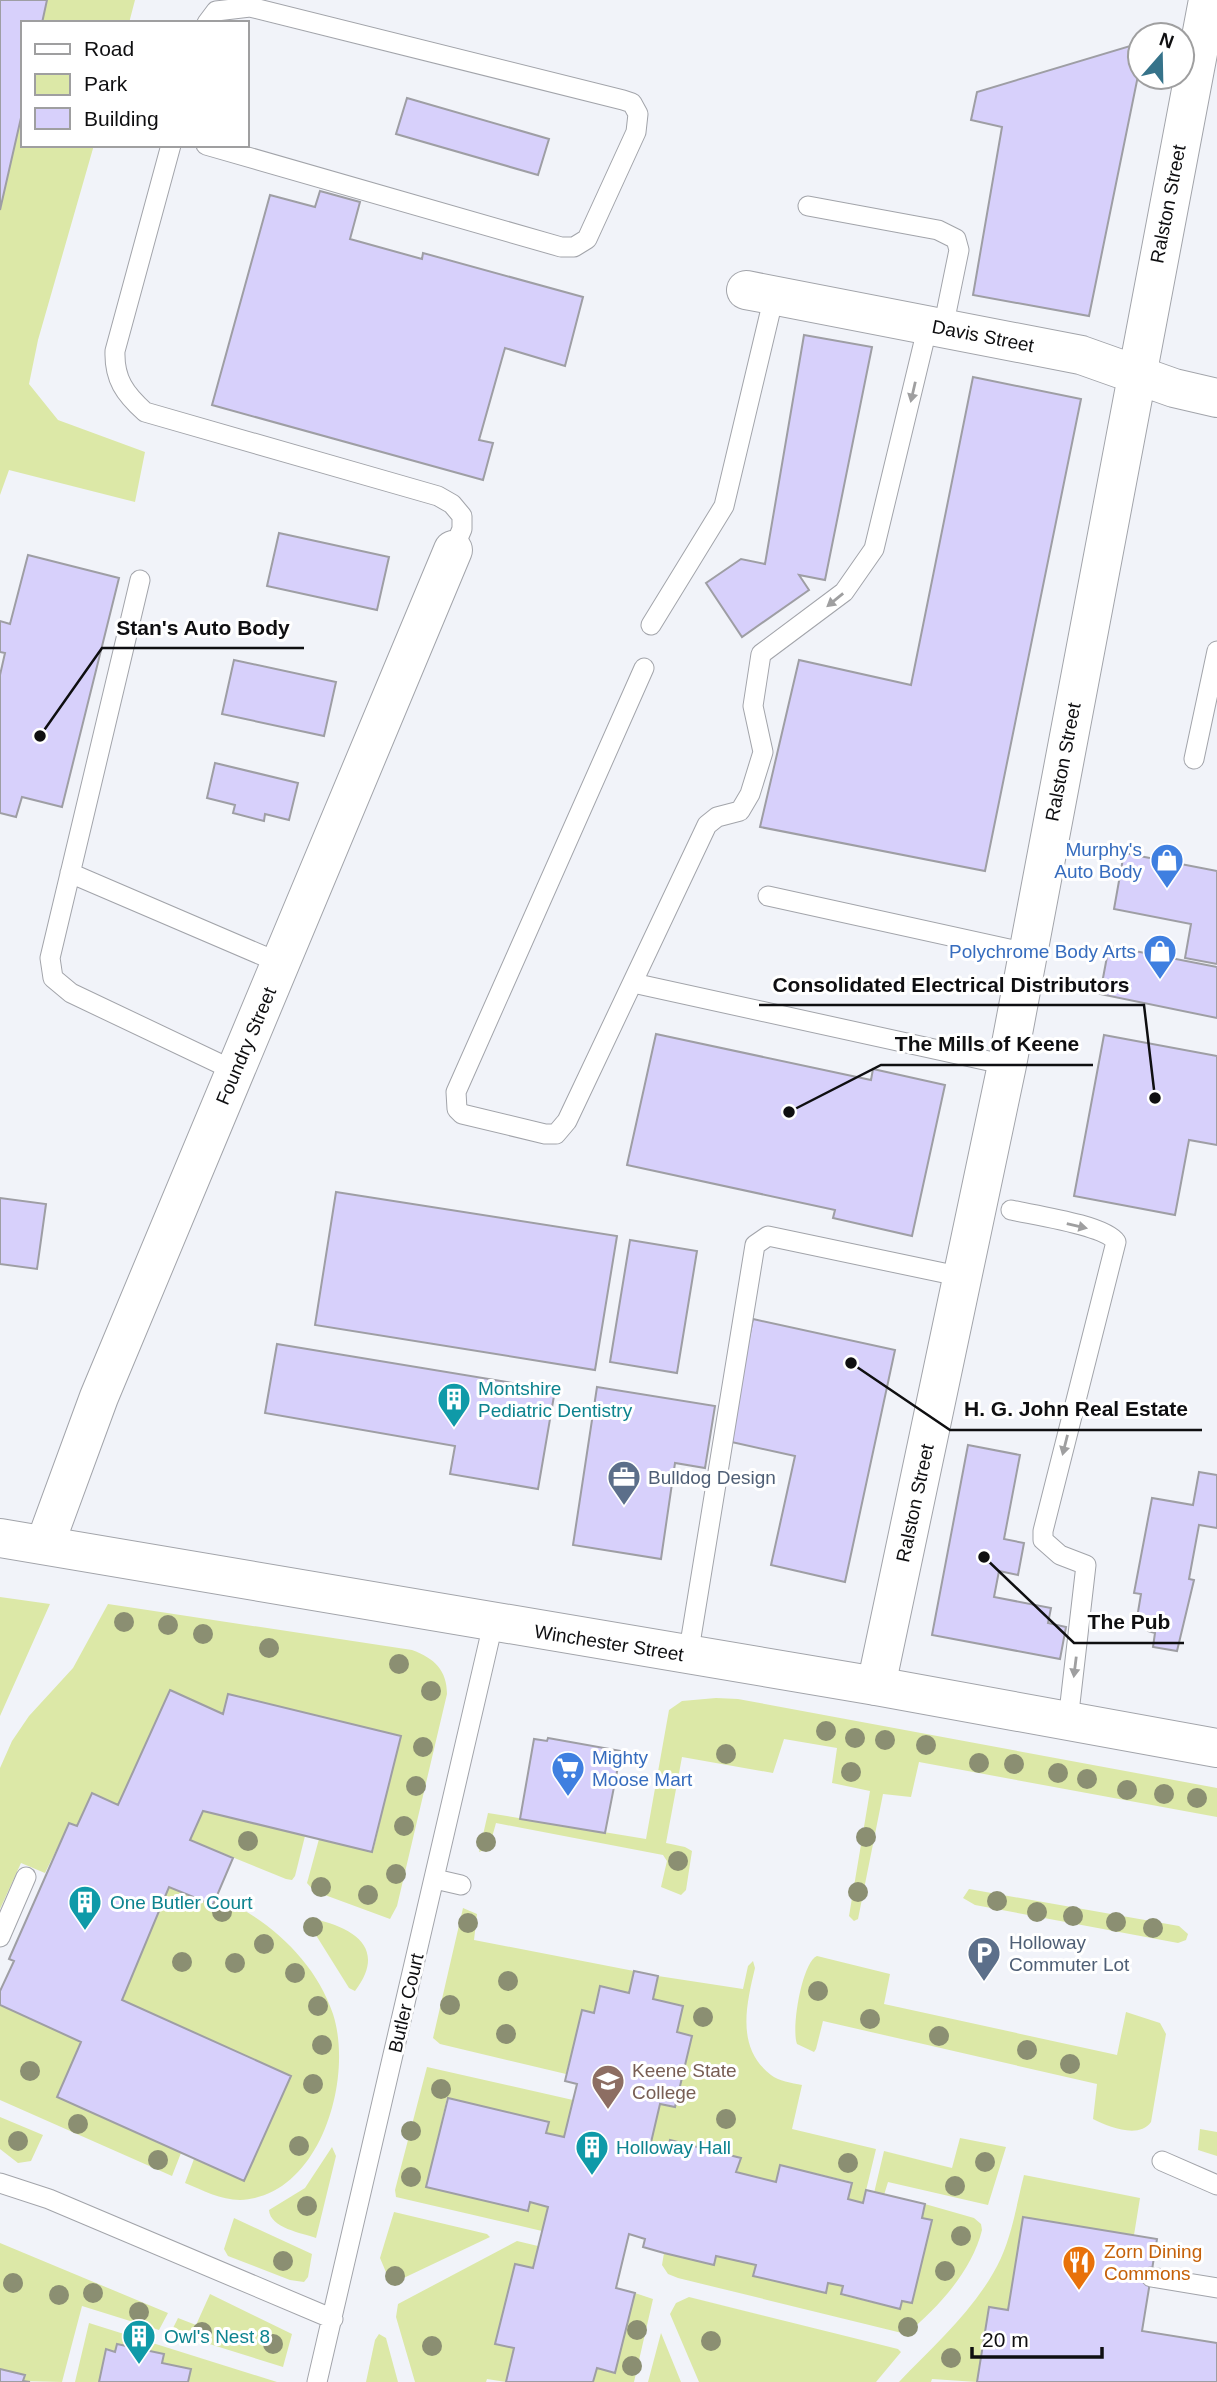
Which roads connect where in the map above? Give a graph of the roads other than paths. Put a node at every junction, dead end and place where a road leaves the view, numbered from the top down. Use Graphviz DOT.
graph roads {
  1 [pos="1208,0"];
  2 [pos="208,21"];
  3 [pos="1208,51"];
  4 [pos="170,147"];
  5 [pos="213,147"];
  6 [pos="808,206"];
  7 [pos="760,293"];
  8 [pos="936,327"];
  9 [pos="1136,373"];
  10 [pos="1217,398"];
  11 [pos="453,550"];
  12 [pos="140,580"];
  13 [pos="651,625"];
  14 [pos="1217,651"];
  15 [pos="643,668"];
  16 [pos="1194,759"];
  17 [pos="70,873"];
  18 [pos="768,896"];
  19 [pos="1027,953"];
  20 [pos="280,963"];
  21 [pos="633,983"];
  22 [pos="1007,1065"];
  23 [pos="235,1071"];
  24 [pos="1011,1210"];
  25 [pos="962,1277"];
  26 [pos="0,1538"];
  27 [pos="46,1544"];
  28 [pos="493,1624"];
  29 [pos="688,1656"];
  30 [pos="876,1686"];
  31 [pos="1068,1721"];
  32 [pos="1217,1748"];
  33 [pos="26,1877"];
  34 [pos="435,1879"];
  35 [pos="460,1885"];
  36 [pos="0,1937"];
  37 [pos="1162,2161"];
  38 [pos="0,2183"];
  39 [pos="1217,2185"];
  40 [pos="1151,2277"];
  41 [pos="1217,2288"];
  42 [pos="333,2319"];
  43 [pos="317,2382"];
  1 -- 3 [label="street, Ralston Street"];
  2 -- 5 [label="lane"];
  3 -- 9 [label="street, Ralston Street"];
  4 -- 11 [label="lane"];
  6 -- 8 [label="lane"];
  7 -- 8 [label="street, Davis Street"];
  7 -- 13 [label="lane"];
  8 -- 9 [label="street, Davis Street"];
  8 -- 21 [label="lane, one-way"];
  9 -- 10 [label="street, Davis Street"];
  9 -- 19 [label="street, Ralston Street"];
  11 -- 20 [label="street, Foundry Street"];
  12 -- 17 [label="lane"];
  14 -- 16 [label="lane"];
  15 -- 21 [label="lane"];
  17 -- 20 [label="lane"];
  17 -- 23 [label="lane"];
  18 -- 19 [label="lane"];
  19 -- 22 [label="street, Ralston Street"];
  20 -- 23 [label="street, Foundry Street"];
  21 -- 22 [label="lane"];
  22 -- 25 [label="street, Ralston Street"];
  23 -- 27 [label="street, Foundry Street"];
  24 -- 31 [label="lane, one-way"];
  25 -- 29 [label="lane"];
  25 -- 30 [label="street, Ralston Street"];
  26 -- 27 [label="street, Winchester Street"];
  27 -- 28 [label="street, Winchester Street"];
  28 -- 29 [label="street, Winchester Street"];
  28 -- 34 [label="lane, Butler Court"];
  29 -- 30 [label="street, Winchester Street"];
  30 -- 31 [label="street, Winchester Street"];
  31 -- 32 [label="street, Winchester Street"];
  33 -- 36 [label="lane"];
  34 -- 35 [label="lane"];
  34 -- 42 [label="lane, Butler Court"];
  37 -- 39 [label="lane"];
  38 -- 42 [label="lane"];
  40 -- 41 [label="lane"];
  42 -- 43 [label="lane, Butler Court"];
}
